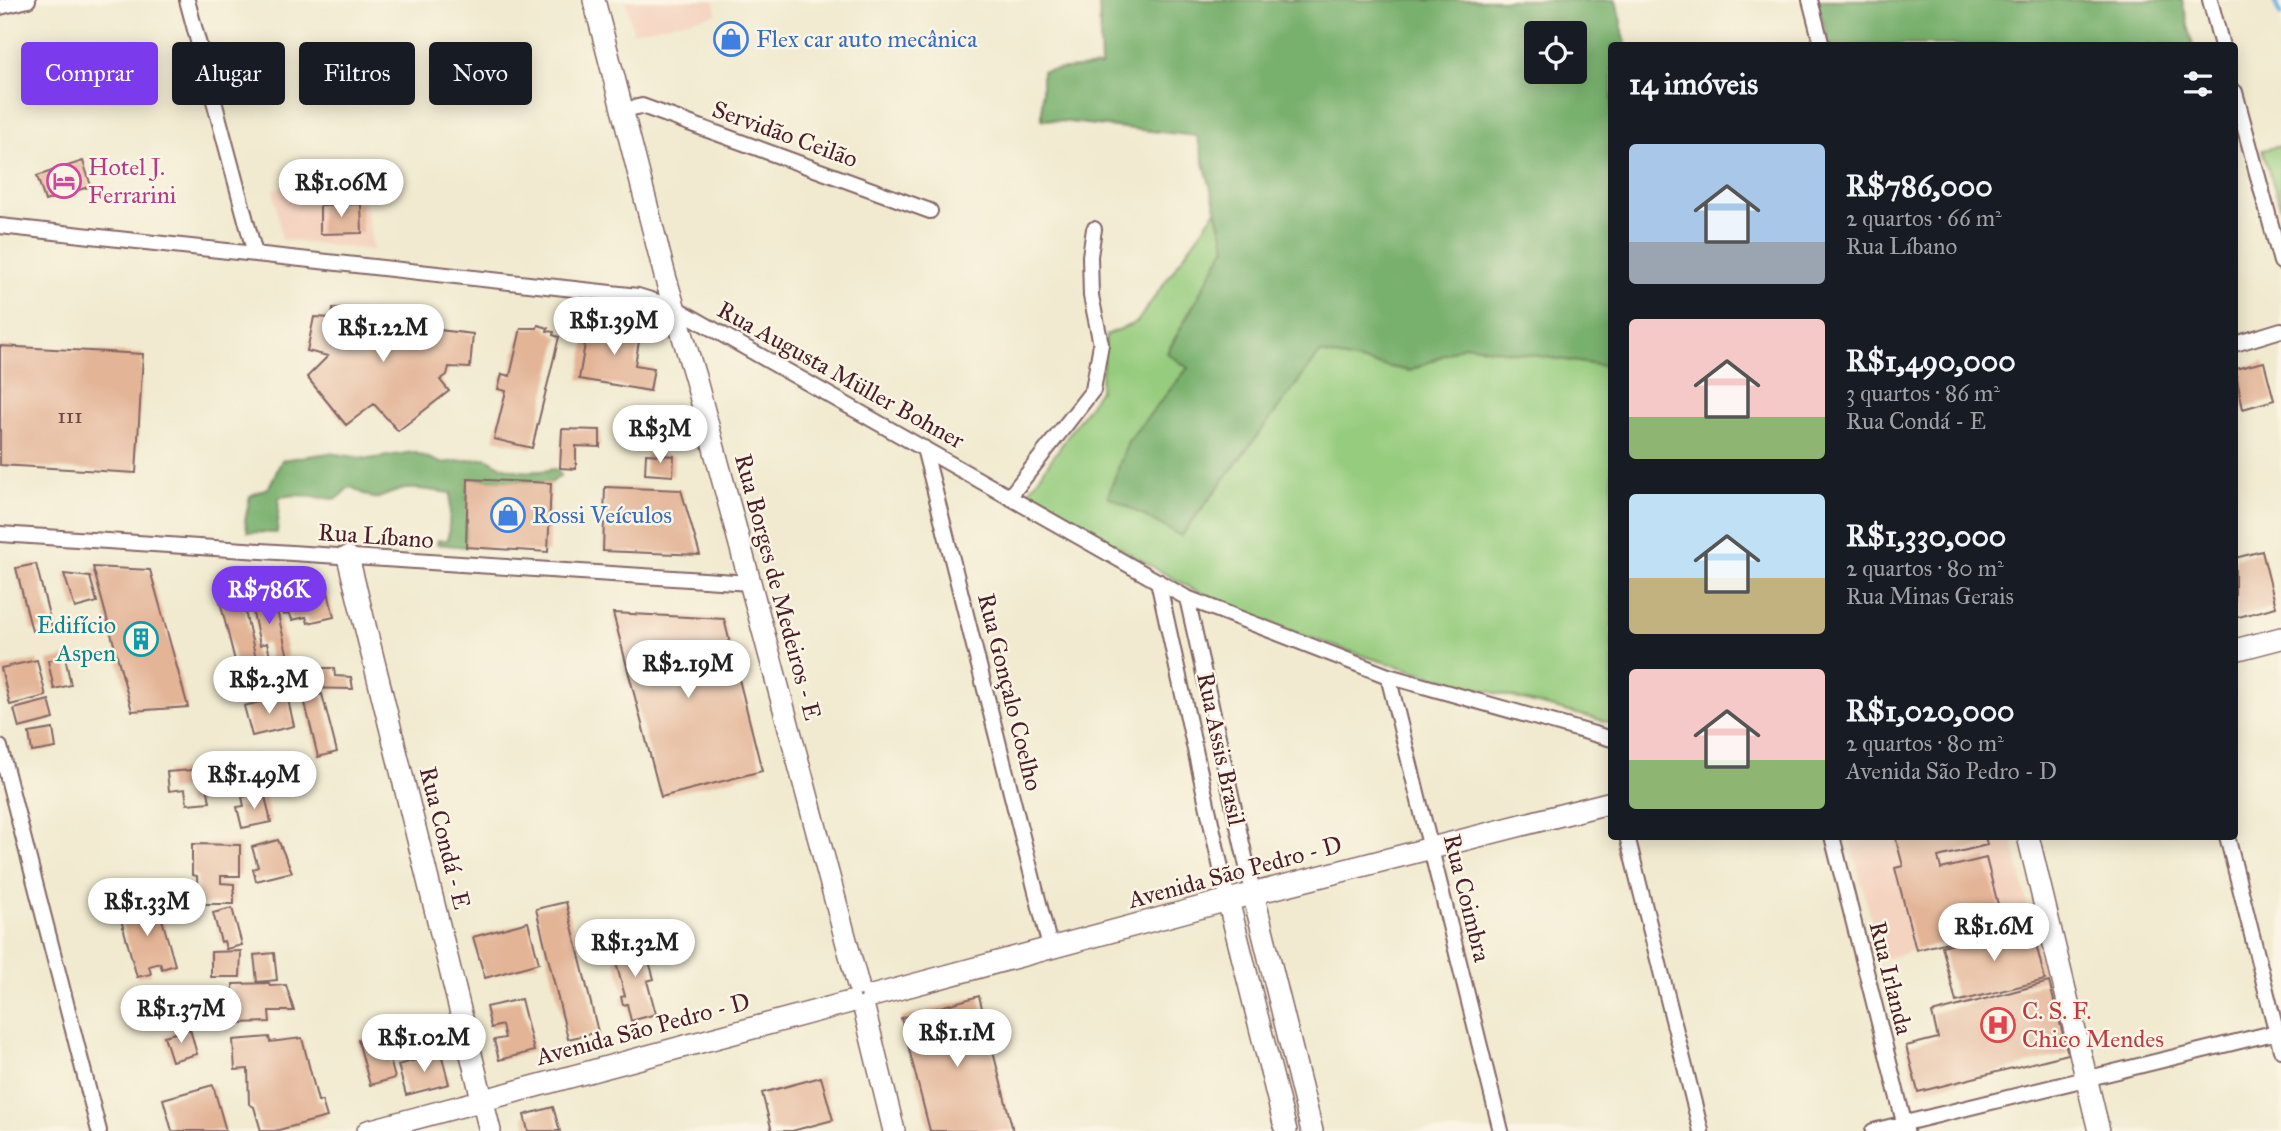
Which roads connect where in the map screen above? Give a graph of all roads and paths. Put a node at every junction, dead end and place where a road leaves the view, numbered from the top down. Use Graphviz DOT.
graph roads {
  1 [pos="28,0"];
  2 [pos="187,0"];
  3 [pos="594,0"];
  4 [pos="1810,0"];
  5 [pos="2210,0"];
  6 [pos="0,7"];
  7 [pos="1821,42"];
  8 [pos="2221,42"];
  9 [pos="2238,103"];
  10 [pos="623,110"];
  11 [pos="930,211"];
  12 [pos="0,226"];
  13 [pos="1094,229"];
  14 [pos="255,254"];
  15 [pos="2281,262"];
  16 [pos="674,307"];
  17 [pos="2281,330"];
  18 [pos="2238,343"];
  19 [pos="924,448"];
  20 [pos="1010,496"];
  21 [pos="0,534"];
  22 [pos="348,557"];
  23 [pos="1158,581"];
  24 [pos="750,583"];
  25 [pos="1187,598"];
  26 [pos="2281,638"];
  27 [pos="2238,649"];
  28 [pos="1388,676"];
  29 [pos="1608,738"];
  30 [pos="0,747"];
  31 [pos="1608,803"];
  32 [pos="1628,840"];
  33 [pos="1833,840"];
  34 [pos="2029,840"];
  35 [pos="2228,840"];
  36 [pos="1431,849"];
  37 [pos="1253,893"];
  38 [pos="1228,900"];
  39 [pos="1051,947"];
  40 [pos="861,998"];
  41 [pos="2279,1031"];
  42 [pos="2281,1050"];
  43 [pos="2086,1079"];
  44 [pos="1300,1081"];
  45 [pos="1275,1087"];
  46 [pos="482,1099"];
  47 [pos="1905,1127"];
  48 [pos="99,1131"];
  49 [pos="368,1131"];
  50 [pos="490,1131"];
  51 [pos="894,1131"];
  52 [pos="1286,1131"];
  53 [pos="1312,1131"];
  54 [pos="1501,1131"];
  55 [pos="1701,1131"];
  56 [pos="1873,1131"];
  57 [pos="2099,1131"];
  1 -- 6 [label="street"];
  2 -- 14 [label="street"];
  3 -- 10 [label="street, Rua Borges de Medeiros - E"];
  4 -- 7 [label="street"];
  5 -- 8 [label="street"];
  9 -- 15 [label="street"];
  10 -- 11 [label="street, Servidão Ceilão"];
  10 -- 16 [label="street, Rua Borges de Medeiros - E"];
  12 -- 14 [label="street, Rua Augusta Müller Bohner"];
  13 -- 20 [label="street"];
  14 -- 16 [label="street, Rua Augusta Müller Bohner"];
  16 -- 19 [label="street, Rua Augusta Müller Bohner"];
  16 -- 24 [label="street, Rua Borges de Medeiros - E"];
  17 -- 18 [label="street"];
  19 -- 20 [label="street, Rua Augusta Müller Bohner"];
  19 -- 39 [label="street, Rua Gonçalo Coelho"];
  20 -- 23 [label="street, Rua Augusta Müller Bohner"];
  21 -- 22 [label="street, Rua Líbano"];
  22 -- 24 [label="street, Rua Líbano"];
  22 -- 46 [label="street, Rua Condá - E"];
  23 -- 25 [label="street, Rua Augusta Müller Bohner"];
  23 -- 38 [label="street, Rua Assis Brasil"];
  24 -- 40 [label="street, Rua Borges de Medeiros - E"];
  25 -- 28 [label="street, Rua Augusta Müller Bohner"];
  25 -- 37 [label="street, Rua Assis Brasil"];
  26 -- 27 [label="street"];
  28 -- 29 [label="street, Rua Augusta Müller Bohner"];
  28 -- 36 [label="street, Rua Coimbra"];
  30 -- 48 [label="street"];
  31 -- 36 [label="street, Avenida São Pedro - D"];
  32 -- 55 [label="street"];
  33 -- 47 [label="street, Rua Irlanda"];
  34 -- 43 [label="street"];
  35 -- 41 [label="street"];
  36 -- 37 [label="street, Avenida São Pedro - D"];
  36 -- 54 [label="street, Rua Coimbra"];
  37 -- 38 [label="street, Avenida São Pedro - D"];
  37 -- 44 [label="street, Rua Assis Brasil"];
  38 -- 39 [label="street, Avenida São Pedro - D"];
  38 -- 45 [label="street, Rua Assis Brasil"];
  39 -- 40 [label="street, Avenida São Pedro - D"];
  40 -- 46 [label="street, Avenida São Pedro - D"];
  40 -- 51 [label="street, Rua Borges de Medeiros - E"];
  41 -- 42 [label="street"];
  41 -- 43 [label="street"];
  43 -- 47 [label="street"];
  43 -- 57 [label="street"];
  44 -- 45 [label="street"];
  44 -- 53 [label="street, Rua Assis Brasil"];
  45 -- 52 [label="street, Rua Assis Brasil"];
  46 -- 49 [label="street, Avenida São Pedro - D"];
  46 -- 50 [label="street, Rua Condá - E"];
  47 -- 56 [label="street"];
}
